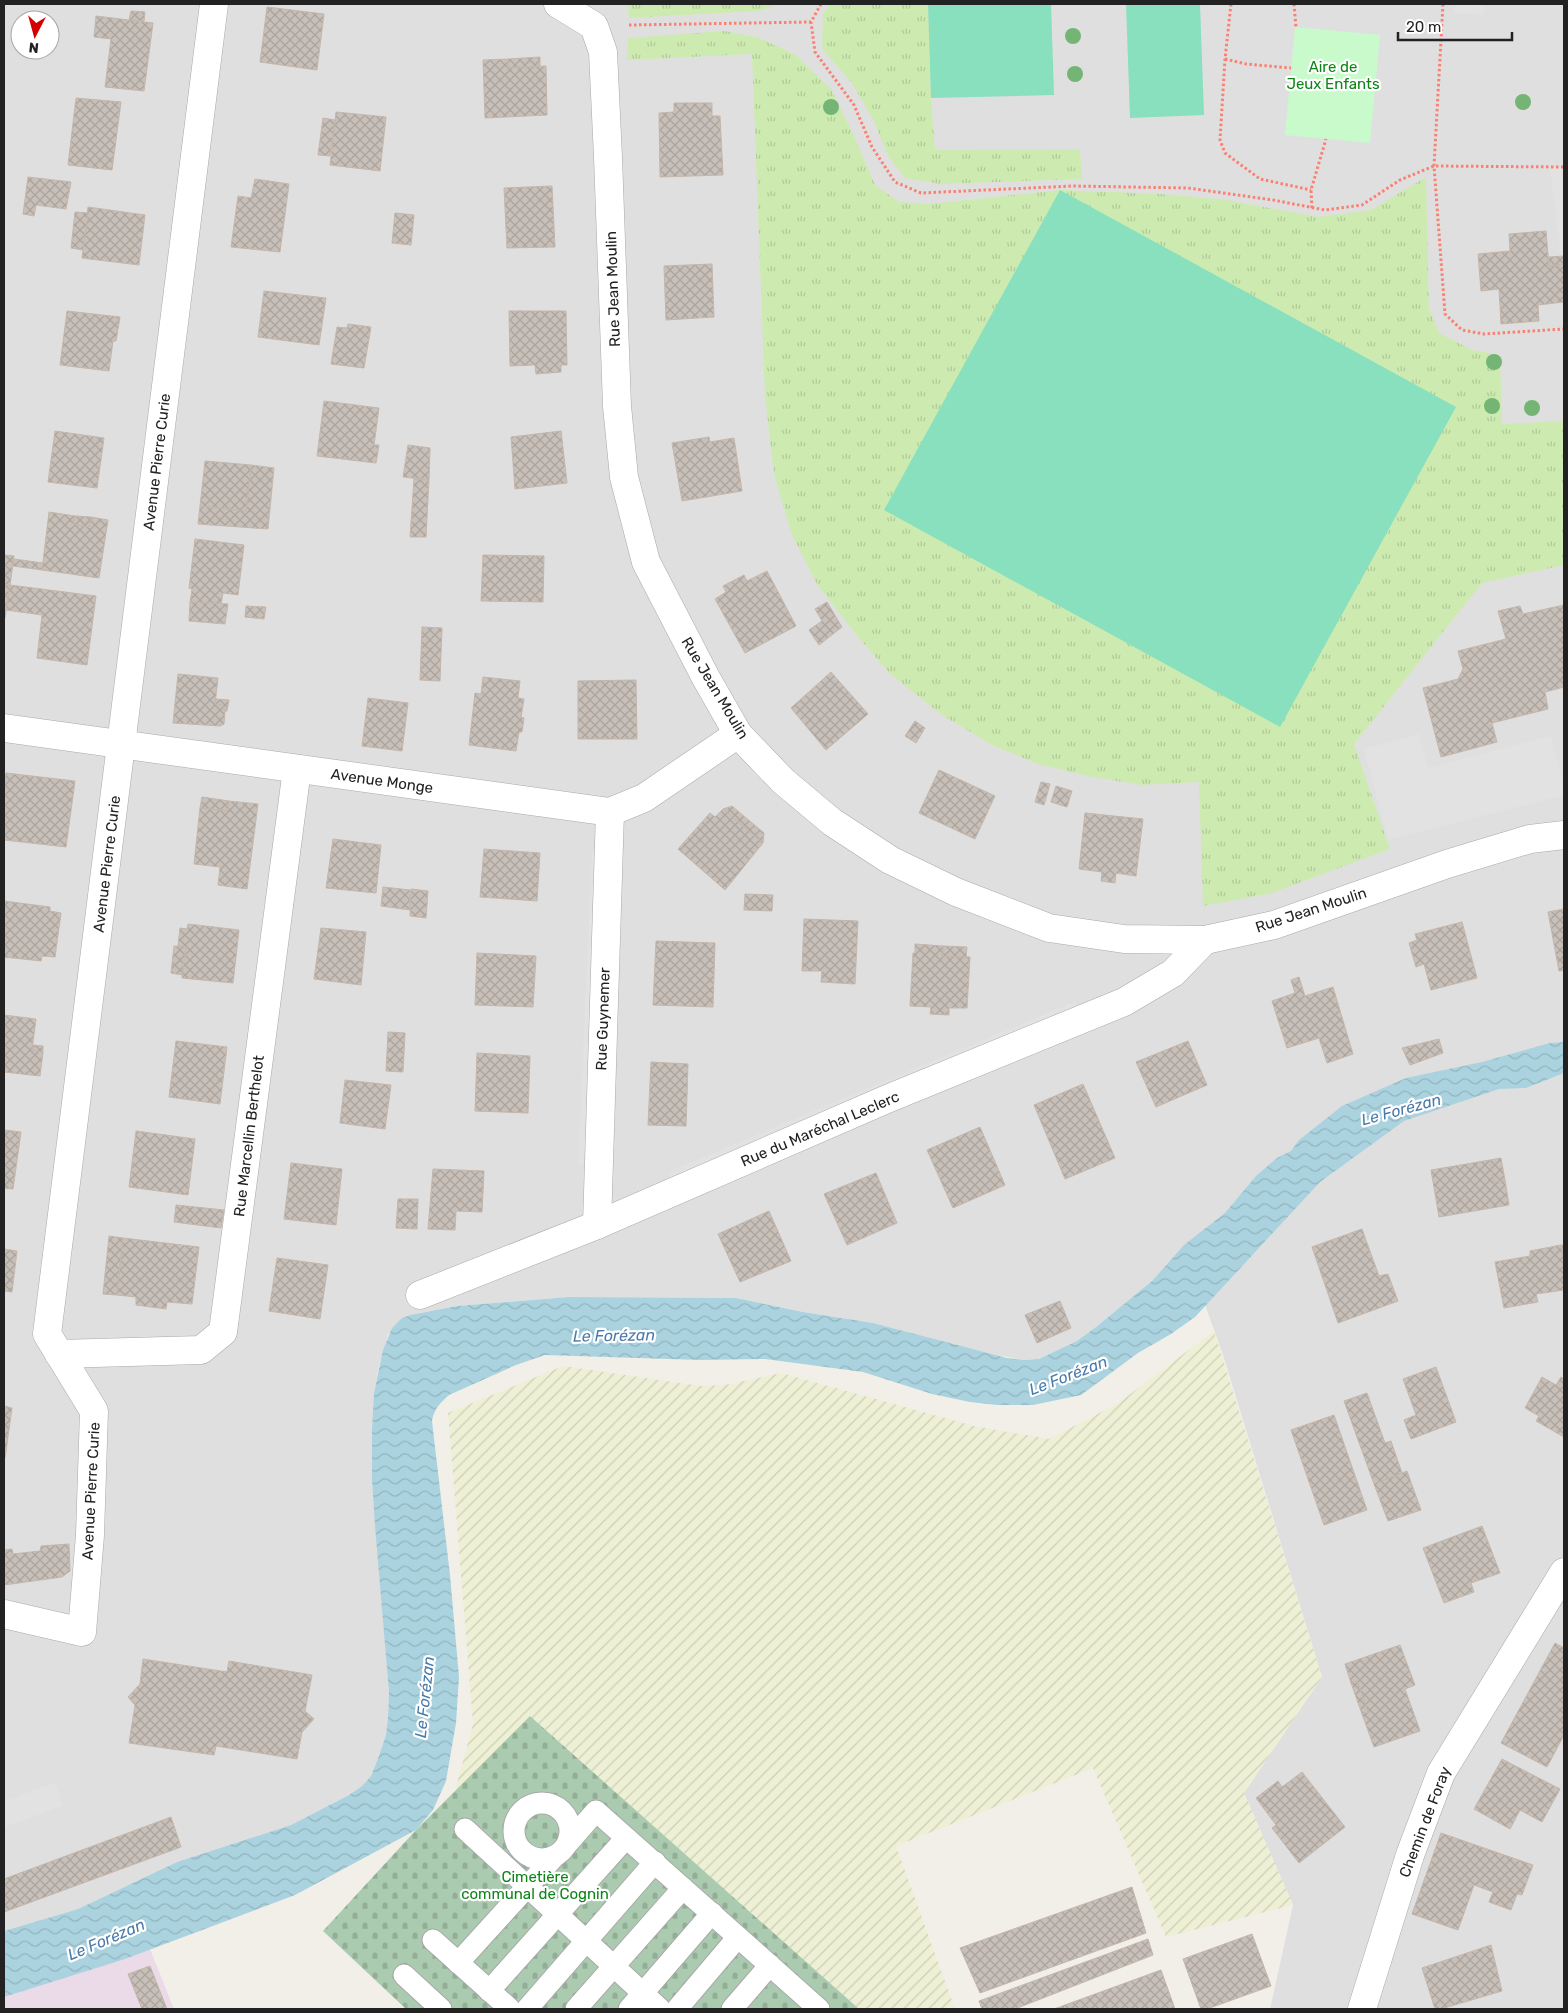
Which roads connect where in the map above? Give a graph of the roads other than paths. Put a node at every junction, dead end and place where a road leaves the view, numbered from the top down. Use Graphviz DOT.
graph roads {
  1 [pos="214,4"];
  2 [pos="558,4"];
  3 [pos="4,728"];
  4 [pos="738,734"];
  5 [pos="122,744"];
  6 [pos="297,769"];
  7 [pos="610,812"];
  8 [pos="1564,835"];
  9 [pos="1205,940"];
  10 [pos="597,1225"];
  11 [pos="420,1296"];
  12 [pos="58,1354"];
  13 [pos="1564,1572"];
  14 [pos="4,1614"];
  15 [pos="465,1829"];
  16 [pos="626,1838"];
  17 [pos="654,1862"];
  18 [pos="527,1886"];
  19 [pos="683,1888"];
  20 [pos="712,1913"];
  21 [pos="558,1915"];
  22 [pos="738,1937"];
  23 [pos="433,1940"];
  24 [pos="587,1941"];
  25 [pos="458,1963"];
  26 [pos="770,1965"];
  27 [pos="614,1966"];
  28 [pos="404,1975"];
  29 [pos="489,1991"];
  30 [pos="636,2001"];
  31 [pos="809,2006"];
  32 [pos="441,2009"];
  33 [pos="510,2009"];
  34 [pos="528,2009"];
  35 [pos="576,2009"];
  36 [pos="660,2009"];
  37 [pos="678,2009"];
  38 [pos="732,2009"];
  39 [pos="1362,2009"];
  1 -- 5 [label="street, Avenue Pierre Curie"];
  2 -- 4 [label="street, Rue Jean Moulin"];
  3 -- 5 [label="street, Avenue Monge"];
  4 -- 7 [label="street"];
  4 -- 9 [label="street, Rue Jean Moulin"];
  5 -- 6 [label="street, Avenue Monge"];
  5 -- 12 [label="street, Avenue Pierre Curie"];
  6 -- 7 [label="street, Avenue Monge"];
  6 -- 12 [label="street, Rue Marcellin Berthelot"];
  7 -- 10 [label="street, Rue Guynemer"];
  8 -- 9 [label="street, Rue Jean Moulin"];
  9 -- 10 [label="street, Rue du Maréchal Leclerc"];
  10 -- 11 [label="street, Rue du Maréchal Leclerc"];
  12 -- 14 [label="street, Avenue Pierre Curie"];
  13 -- 39 [label="street, Chemin de Foray"];
  15 -- 18 [label="lane"];
  16 -- 17 [label="lane"];
  16 -- 18 [label="lane"];
  16 -- 21 [label="lane"];
  17 -- 19 [label="lane"];
  17 -- 24 [label="lane"];
  18 -- 21 [label="lane"];
  18 -- 25 [label="lane"];
  19 -- 20 [label="lane"];
  19 -- 27 [label="lane"];
  20 -- 22 [label="lane"];
  20 -- 30 [label="lane"];
  21 -- 24 [label="lane"];
  21 -- 29 [label="lane"];
  22 -- 26 [label="lane"];
  22 -- 37 [label="lane"];
  23 -- 25 [label="lane"];
  24 -- 27 [label="lane"];
  24 -- 34 [label="lane"];
  25 -- 29 [label="lane"];
  26 -- 31 [label="lane"];
  26 -- 38 [label="lane"];
  27 -- 30 [label="lane"];
  27 -- 35 [label="lane"];
  28 -- 32 [label="lane"];
  29 -- 33 [label="lane"];
  30 -- 36 [label="lane"];
}
